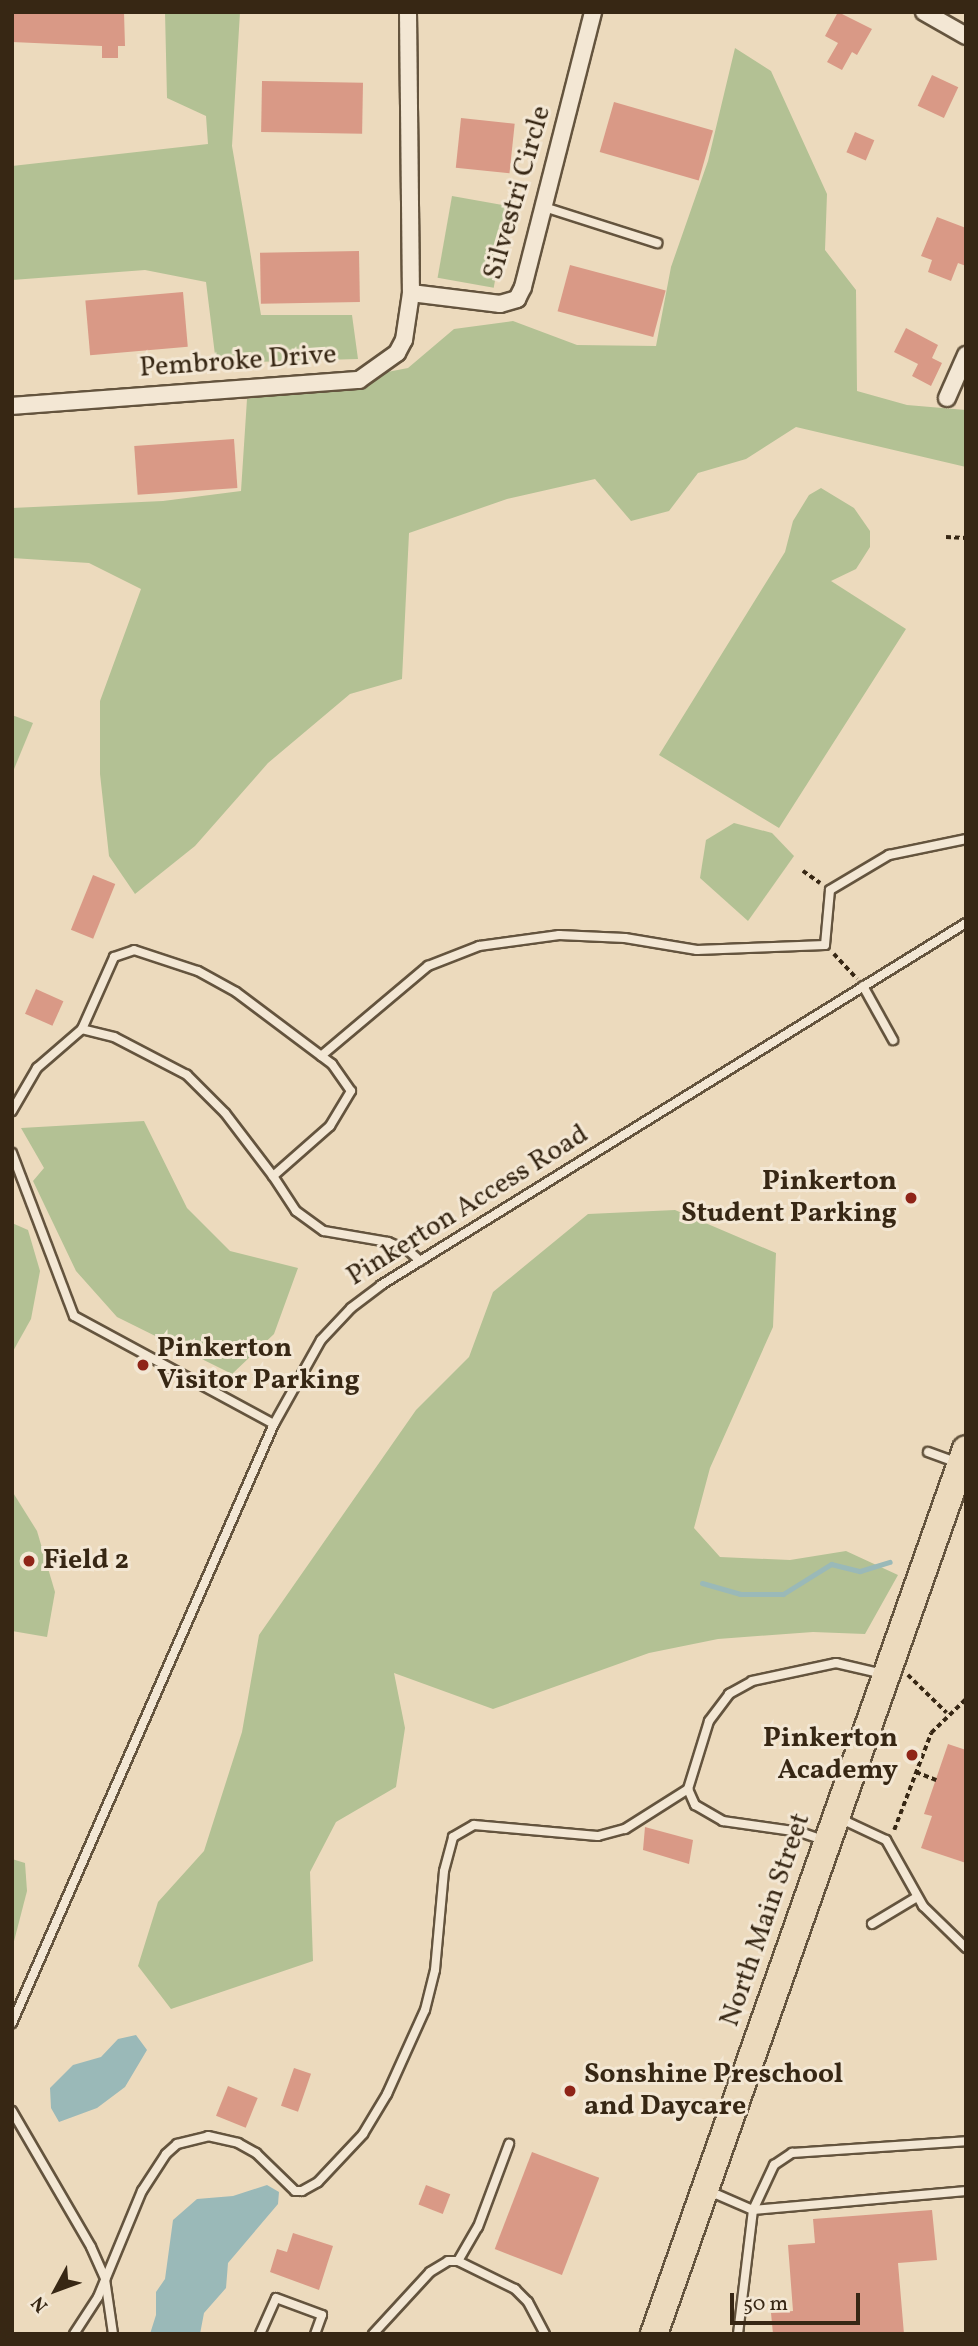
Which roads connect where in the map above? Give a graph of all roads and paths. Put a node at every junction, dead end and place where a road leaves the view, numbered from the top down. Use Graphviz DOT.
graph roads {
  1 [pos="408,12"];
  2 [pos="593,12"];
  3 [pos="924,12"];
  4 [pos="966,36"];
  5 [pos="544,207"];
  6 [pos="657,243"];
  7 [pos="411,293"];
  8 [pos="966,355"];
  9 [pos="947,398"];
  10 [pos="12,406"];
  11 [pos="946,537"];
  12 [pos="966,538"];
  13 [pos="966,839"];
  14 [pos="803,871"];
  15 [pos="831,890"];
  16 [pos="966,923"];
  17 [pos="825,945"];
  18 [pos="846,967"];
  19 [pos="863,986"];
  20 [pos="82,1029"];
  21 [pos="893,1040"];
  22 [pos="321,1056"];
  23 [pos="12,1111"];
  24 [pos="12,1153"];
  25 [pos="273,1176"];
  26 [pos="420,1261"];
  27 [pos="274,1424"];
  28 [pos="928,1452"];
  29 [pos="964,1459"];
  30 [pos="896,1673"];
  31 [pos="966,1699"];
  32 [pos="947,1713"];
  33 [pos="916,1772"];
  34 [pos="936,1780"];
  35 [pos="688,1789"];
  36 [pos="836,1817"];
  37 [pos="894,1830"];
  38 [pos="828,1842"];
  39 [pos="916,1897"];
  40 [pos="872,1924"];
  41 [pos="966,1948"];
  42 [pos="12,2023"];
  43 [pos="12,2111"];
  44 [pos="966,2141"];
  45 [pos="509,2144"];
  46 [pos="705,2189"];
  47 [pos="966,2191"];
  48 [pos="752,2210"];
  49 [pos="458,2261"];
  50 [pos="105,2279"];
  51 [pos="74,2334"];
  52 [pos="113,2334"];
  53 [pos="260,2334"];
  54 [pos="315,2334"];
  55 [pos="373,2334"];
  56 [pos="545,2334"];
  57 [pos="654,2334"];
  58 [pos="738,2334"];
  1 -- 7 [label="street"];
  2 -- 5 [label="street, Silvestri Circle"];
  3 -- 4 [label="street"];
  5 -- 6 [label="lane"];
  5 -- 7 [label="street, Silvestri Circle"];
  7 -- 10 [label="street, Pembroke Drive"];
  8 -- 9 [label="street"];
  11 -- 12 [label="path"];
  13 -- 15 [label="lane"];
  14 -- 15 [label="path"];
  15 -- 17 [label="lane"];
  16 -- 19 [label="lane, Pinkerton Access Road"];
  17 -- 18 [label="path"];
  17 -- 22 [label="lane"];
  19 -- 21 [label="lane"];
  19 -- 26 [label="lane, Pinkerton Access Road"];
  20 -- 22 [label="lane"];
  20 -- 23 [label="lane"];
  20 -- 25 [label="lane"];
  22 -- 25 [label="lane"];
  24 -- 27 [label="lane"];
  25 -- 26 [label="lane"];
  26 -- 27 [label="lane, Pinkerton Access Road"];
  27 -- 42 [label="lane, Pinkerton Access Road"];
  28 -- 29 [label="lane"];
  29 -- 30 [label="main road, North Main Street"];
  30 -- 32 [label="path"];
  30 -- 35 [label="lane"];
  30 -- 36 [label="main road, North Main Street"];
  31 -- 32 [label="path"];
  32 -- 33 [label="path"];
  33 -- 34 [label="path"];
  33 -- 37 [label="path"];
  35 -- 38 [label="lane"];
  35 -- 50 [label="lane"];
  36 -- 38 [label="main road, North Main Street"];
  36 -- 39 [label="lane"];
  38 -- 46 [label="main road, North Main Street"];
  39 -- 40 [label="lane"];
  39 -- 41 [label="lane"];
  43 -- 50 [label="lane"];
  44 -- 48 [label="lane"];
  45 -- 49 [label="lane"];
  46 -- 48 [label="lane"];
  46 -- 57 [label="main road, North Main Street"];
  47 -- 48 [label="lane"];
  48 -- 58 [label="lane"];
  49 -- 55 [label="lane"];
  49 -- 56 [label="lane"];
  50 -- 51 [label="lane"];
  50 -- 52 [label="lane"];
  53 -- 54 [label="lane"];
}
